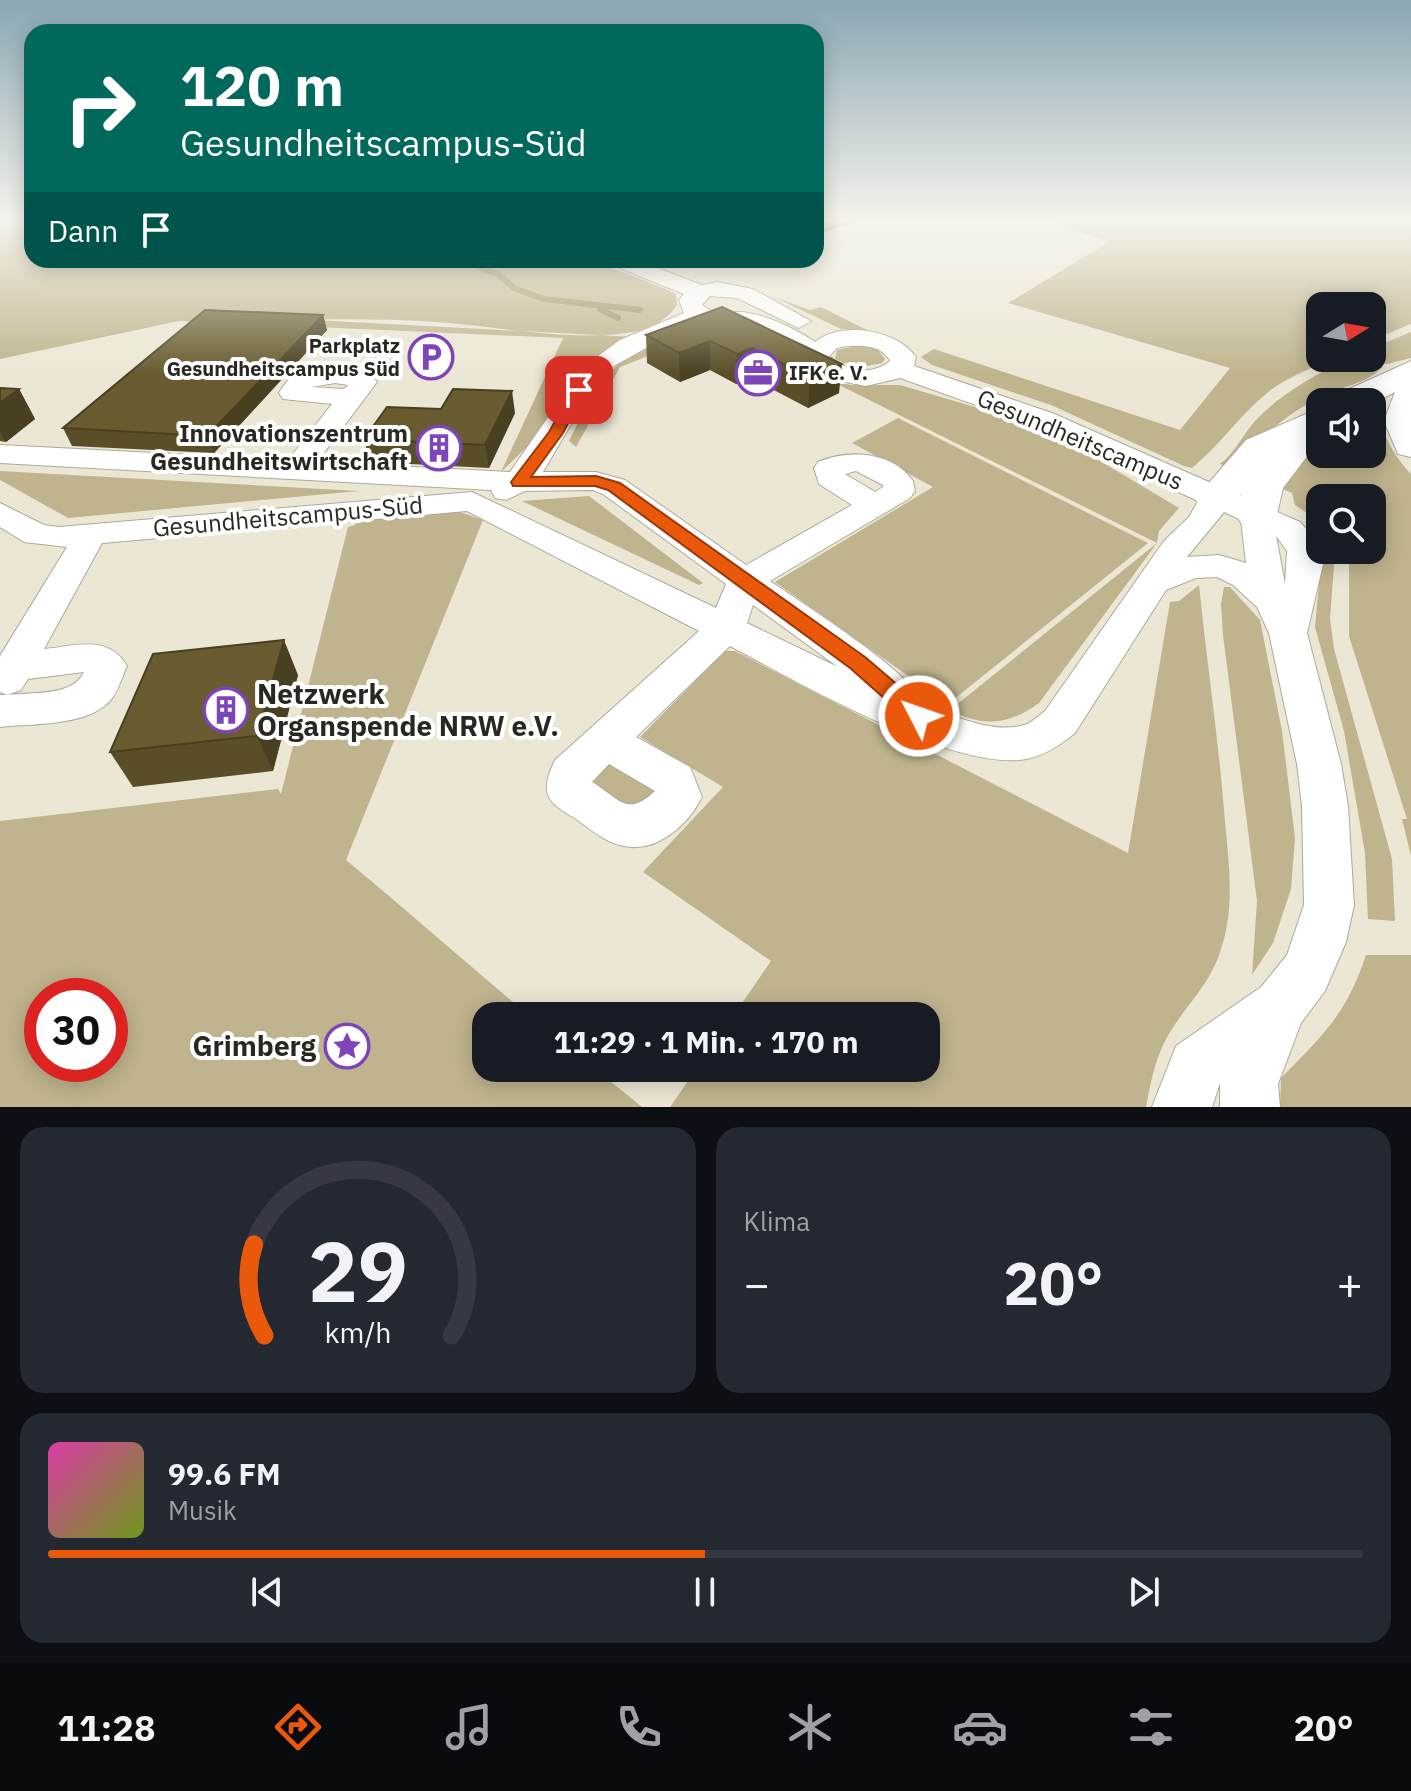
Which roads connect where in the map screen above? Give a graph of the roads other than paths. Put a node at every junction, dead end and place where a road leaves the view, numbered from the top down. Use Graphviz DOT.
graph roads {
  1 [pos="637,271"];
  2 [pos="700,304"];
  3 [pos="760,304"];
  4 [pos="736,318"];
  5 [pos="840,339"];
  6 [pos="817,354"];
  7 [pos="899,369"];
  8 [pos="1411,371"];
  9 [pos="1376,388"];
  10 [pos="1411,394"];
  11 [pos="351,398"];
  12 [pos="1306,426"];
  13 [pos="1306,436"];
  14 [pos="1411,446"];
  15 [pos="0,454"];
  16 [pos="296,470"];
  17 [pos="519,482"];
  18 [pos="1215,499"];
  19 [pos="875,505"];
  20 [pos="484,506"];
  21 [pos="0,513"];
  22 [pos="1256,514"];
  23 [pos="90,535"];
  24 [pos="745,580"];
  25 [pos="1158,581"];
  26 [pos="1280,617"];
  27 [pos="726,628"];
  28 [pos="7,679"];
  29 [pos="0,711"];
  30 [pos="919,716"];
  31 [pos="606,741"];
  32 [pos="1280,1006"];
  33 [pos="1182,1107"];
  34 [pos="1250,1107"];
  1 -- 2 [label="street, Gesundheitscampus"];
  2 -- 3 [label="street, Gesundheitscampus"];
  2 -- 4 [label="street, Gesundheitscampus"];
  2 -- 17 [label="street"];
  3 -- 4 [label="street"];
  3 -- 5 [label="street, Gesundheitscampus"];
  4 -- 6 [label="street, Gesundheitscampus"];
  5 -- 6 [label="street"];
  5 -- 7 [label="street, Gesundheitscampus"];
  6 -- 7 [label="street, Gesundheitscampus"];
  7 -- 18 [label="street, Gesundheitscampus"];
  8 -- 9 [label="highway"];
  10 -- 14 [label="highway"];
  11 -- 16 [label="street, Gesundheitscampus-Süd"];
  12 -- 18 [label="highway"];
  13 -- 22 [label="highway"];
  15 -- 16 [label="street, Gesundheitscampus-Süd"];
  16 -- 17 [label="street, Gesundheitscampus-Süd"];
  17 -- 20 [label="street"];
  17 -- 24 [label="street, Gesundheitscampus-Süd"];
  18 -- 22 [label="street, Gesundheitscampus"];
  18 -- 25 [label="street, Gesundheitscampus-Süd"];
  19 -- 24 [label="street"];
  20 -- 23 [label="street, Gesundheitscampus-Süd"];
  20 -- 27 [label="street, Gesundheitscampus-Süd"];
  21 -- 23 [label="street, Gesundheitscampus-Süd"];
  22 -- 26 [label="street"];
  22 -- 26 [label="street, Gesundheitscampus"];
  23 -- 28 [label="street"];
  24 -- 27 [label="street"];
  24 -- 30 [label="street, Gesundheitscampus-Süd"];
  25 -- 26 [label="street"];
  25 -- 30 [label="street, Gesundheitscampus-Süd"];
  26 -- 32 [label="street"];
  27 -- 30 [label="street, Gesundheitscampus-Süd"];
  27 -- 31 [label="street"];
  28 -- 29 [label="street"];
  32 -- 33 [label="street"];
  32 -- 34 [label="street"];
}
